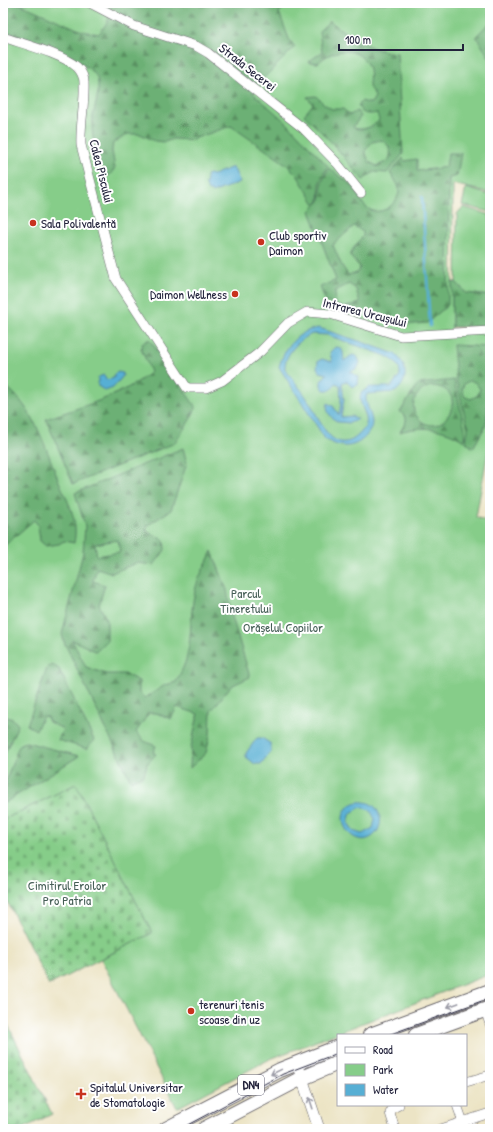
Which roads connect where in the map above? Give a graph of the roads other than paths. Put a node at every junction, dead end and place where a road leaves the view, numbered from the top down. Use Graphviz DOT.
graph roads {
  1 [pos="90,3"];
  2 [pos="3,37"];
  3 [pos="361,193"];
  4 [pos="490,331"];
  5 [pos="188,388"];
  6 [pos="490,991"];
  7 [pos="488,1009"];
  8 [pos="490,1024"];
  9 [pos="373,1034"];
  10 [pos="419,1034"];
  11 [pos="337,1047"];
  12 [pos="297,1063"];
  13 [pos="337,1063"];
  14 [pos="490,1074"];
  15 [pos="302,1077"];
  16 [pos="467,1082"];
  17 [pos="457,1106"];
  18 [pos="395,1108"];
  19 [pos="490,1113"];
  20 [pos="463,1122"];
  21 [pos="166,1129"];
  22 [pos="204,1129"];
  23 [pos="320,1129"];
  24 [pos="395,1129"];
  25 [pos="441,1129"];
  1 -- 3 [label="street, Strada Secerei"];
  2 -- 5 [label="street, Calea Piscului"];
  4 -- 5 [label="street, Intrarea Urcușului"];
  6 -- 9 [label="main road, one-way"];
  7 -- 8 [label="street"];
  7 -- 10 [label="main road"];
  11 -- 12 [label="main road, DN4"];
  12 -- 15 [label="street"];
  12 -- 21 [label="main road, DN4, one-way"];
  13 -- 15 [label="main road, DN4"];
  14 -- 16 [label="street"];
  15 -- 22 [label="main road, DN4"];
  23 -- 15 [label="street, one-way"];
  17 -- 20 [label="street"];
  18 -- 24 [label="street"];
  19 -- 20 [label="street"];
  20 -- 25 [label="street"];
}
